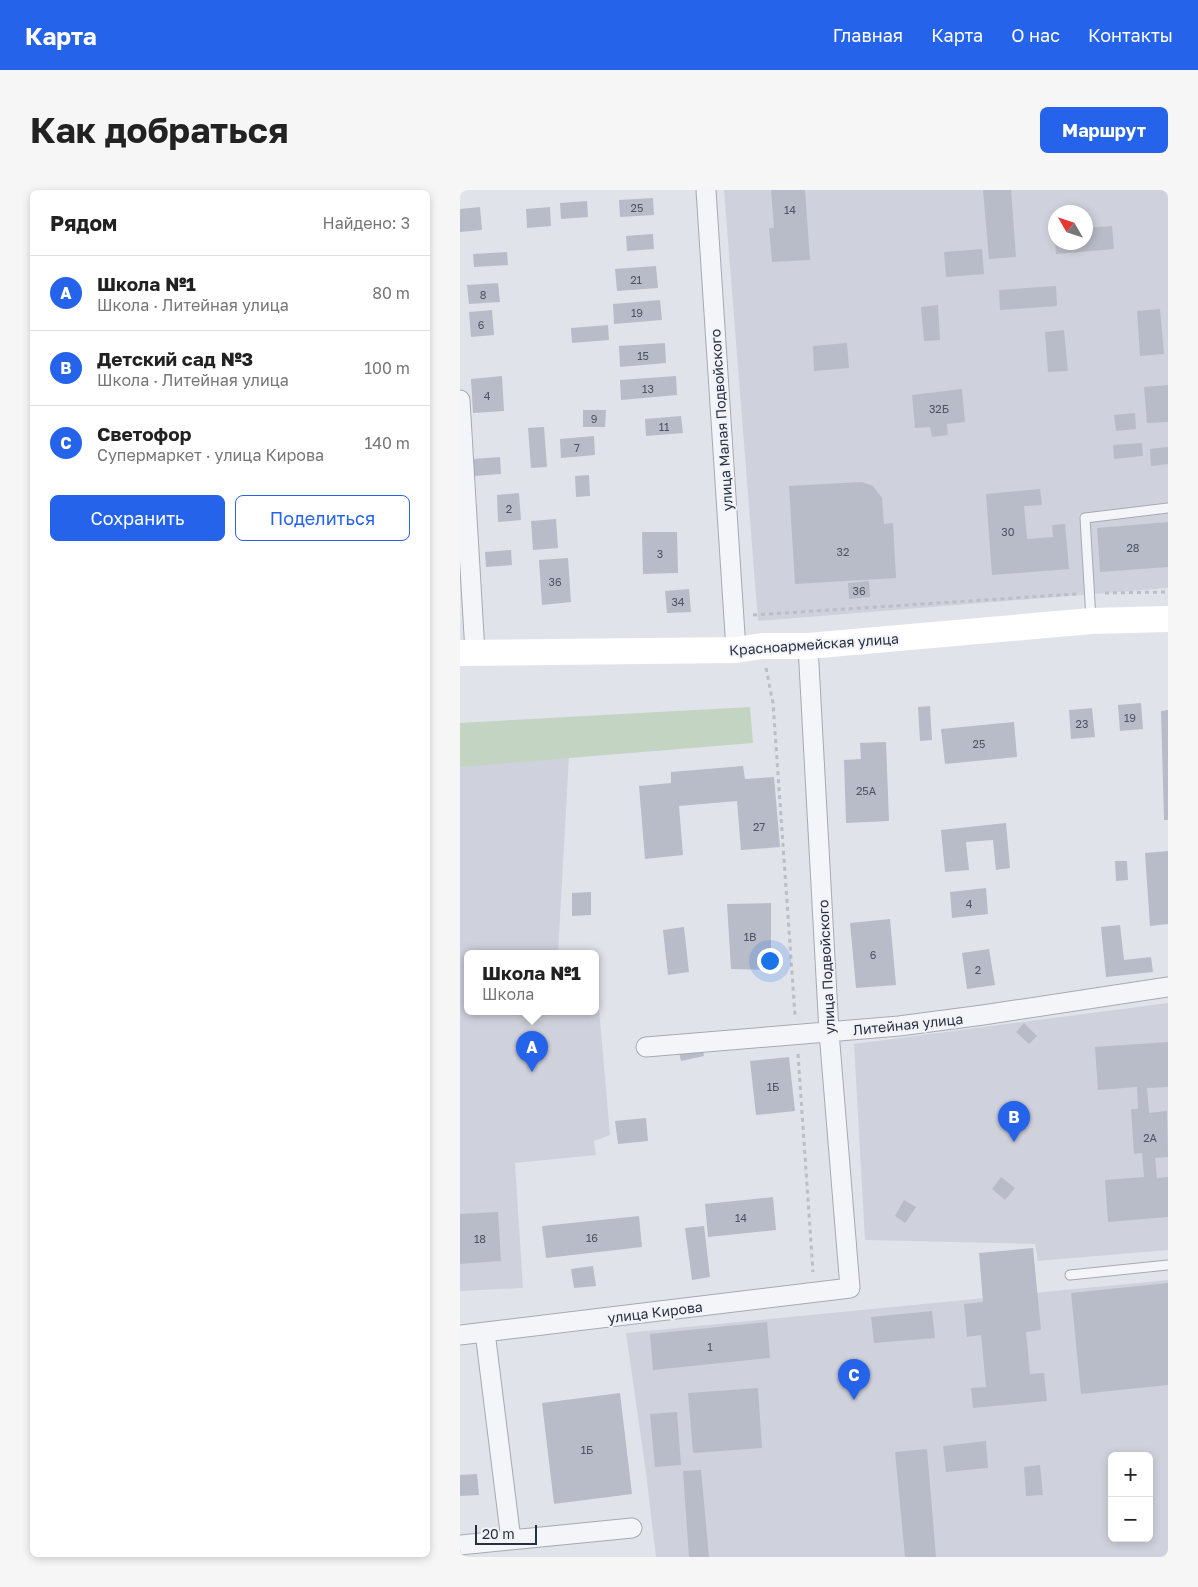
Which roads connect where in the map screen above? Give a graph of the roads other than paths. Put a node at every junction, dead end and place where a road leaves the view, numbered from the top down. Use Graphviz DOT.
graph roads {
  1 [pos="706,190"];
  2 [pos="460,400"];
  3 [pos="1168,508"];
  4 [pos="1168,619"];
  5 [pos="1091,621"];
  6 [pos="808,646"];
  7 [pos="736,650"];
  8 [pos="468,653"];
  9 [pos="1168,987"];
  10 [pos="829,1032"];
  11 [pos="646,1048"];
  12 [pos="1168,1265"];
  13 [pos="1070,1275"];
  14 [pos="850,1288"];
  15 [pos="485,1332"];
  16 [pos="460,1335"];
  17 [pos="632,1528"];
  18 [pos="511,1540"];
  19 [pos="460,1546"];
  1 -- 7 [label="street, улица Малая Подвойского"];
  2 -- 8 [label="street"];
  3 -- 5 [label="lane"];
  4 -- 5 [label="street, Красноармейская улица"];
  5 -- 6 [label="street, Красноармейская улица"];
  6 -- 7 [label="street, Красноармейская улица"];
  6 -- 10 [label="street, улица Подвойского"];
  7 -- 8 [label="street, Красноармейская улица"];
  9 -- 10 [label="street, Литейная улица"];
  10 -- 11 [label="street, Литейная улица"];
  10 -- 14 [label="street, улица Подвойского"];
  12 -- 13 [label="lane"];
  14 -- 15 [label="street, улица Кирова"];
  15 -- 16 [label="street, улица Кирова"];
  15 -- 18 [label="street"];
  17 -- 18 [label="street"];
  18 -- 19 [label="street"];
}
